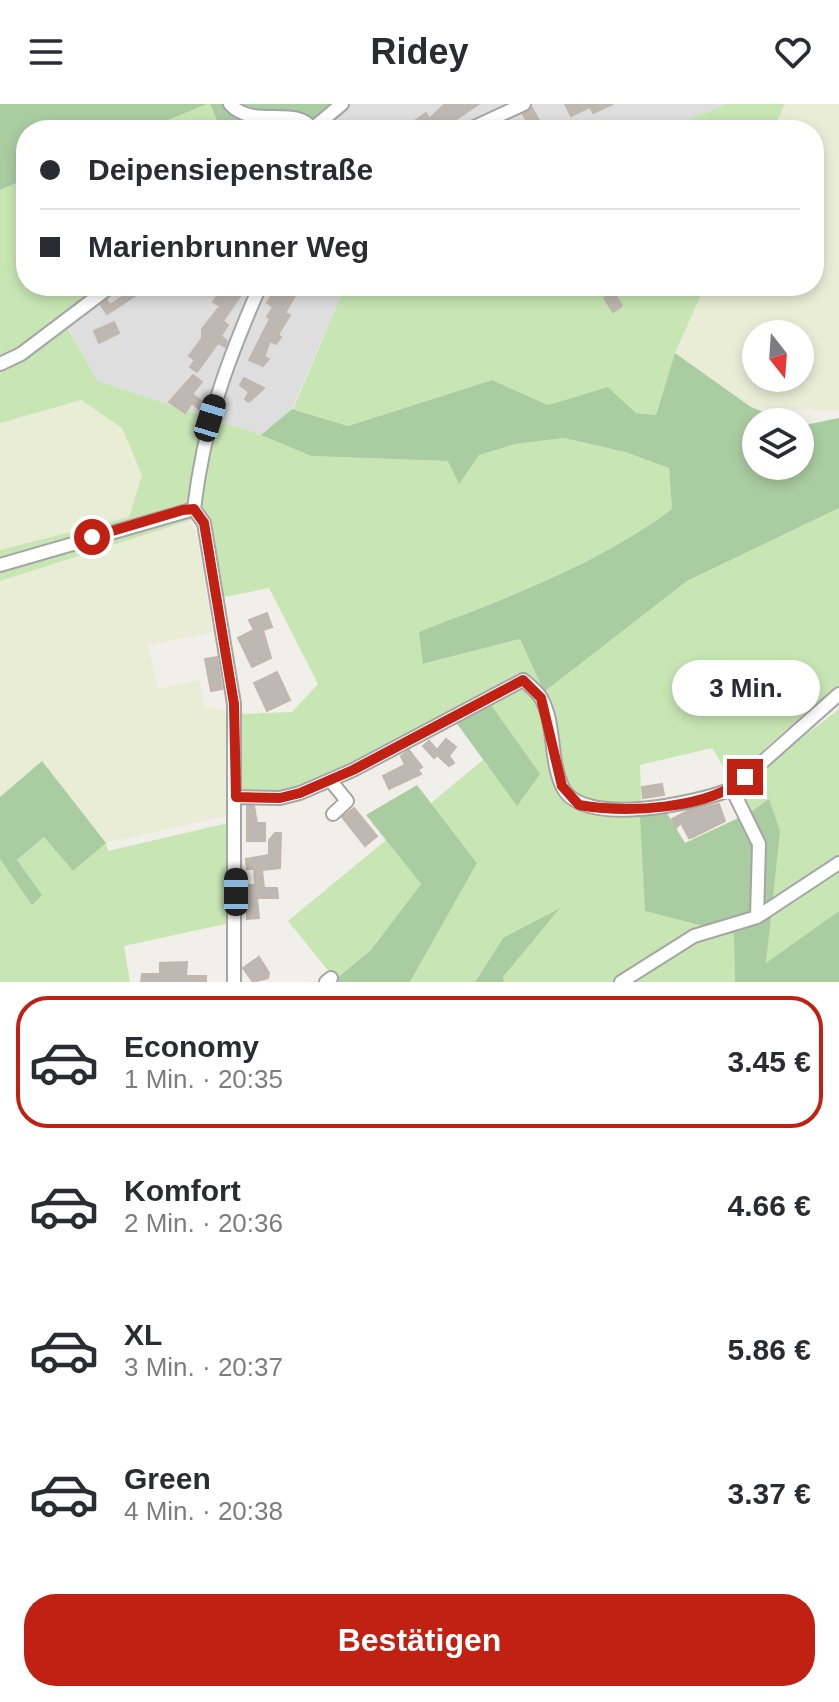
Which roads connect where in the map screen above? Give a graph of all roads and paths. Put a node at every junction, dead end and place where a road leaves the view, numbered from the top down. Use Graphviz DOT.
graph roads {
  1 [pos="230,104"];
  2 [pos="342,104"];
  3 [pos="524,104"];
  4 [pos="308,120"];
  5 [pos="323,120"];
  6 [pos="490,120"];
  7 [pos="98,296"];
  8 [pos="256,296"];
  9 [pos="0,364"];
  10 [pos="194,509"];
  11 [pos="0,565"];
  12 [pos="839,694"];
  13 [pos="330,780"];
  14 [pos="732,789"];
  15 [pos="236,797"];
  16 [pos="333,814"];
  17 [pos="839,863"];
  18 [pos="757,917"];
  19 [pos="234,982"];
  20 [pos="621,982"];
  1 -- 4 [label="street"];
  2 -- 5 [label="street"];
  3 -- 6 [label="street"];
  7 -- 9 [label="street"];
  8 -- 10 [label="street"];
  10 -- 11 [label="street"];
  10 -- 15 [label="street"];
  12 -- 14 [label="street"];
  13 -- 14 [label="street"];
  13 -- 15 [label="street"];
  13 -- 16 [label="street"];
  14 -- 18 [label="street"];
  15 -- 19 [label="street"];
  17 -- 18 [label="street"];
  18 -- 20 [label="street"];
}
